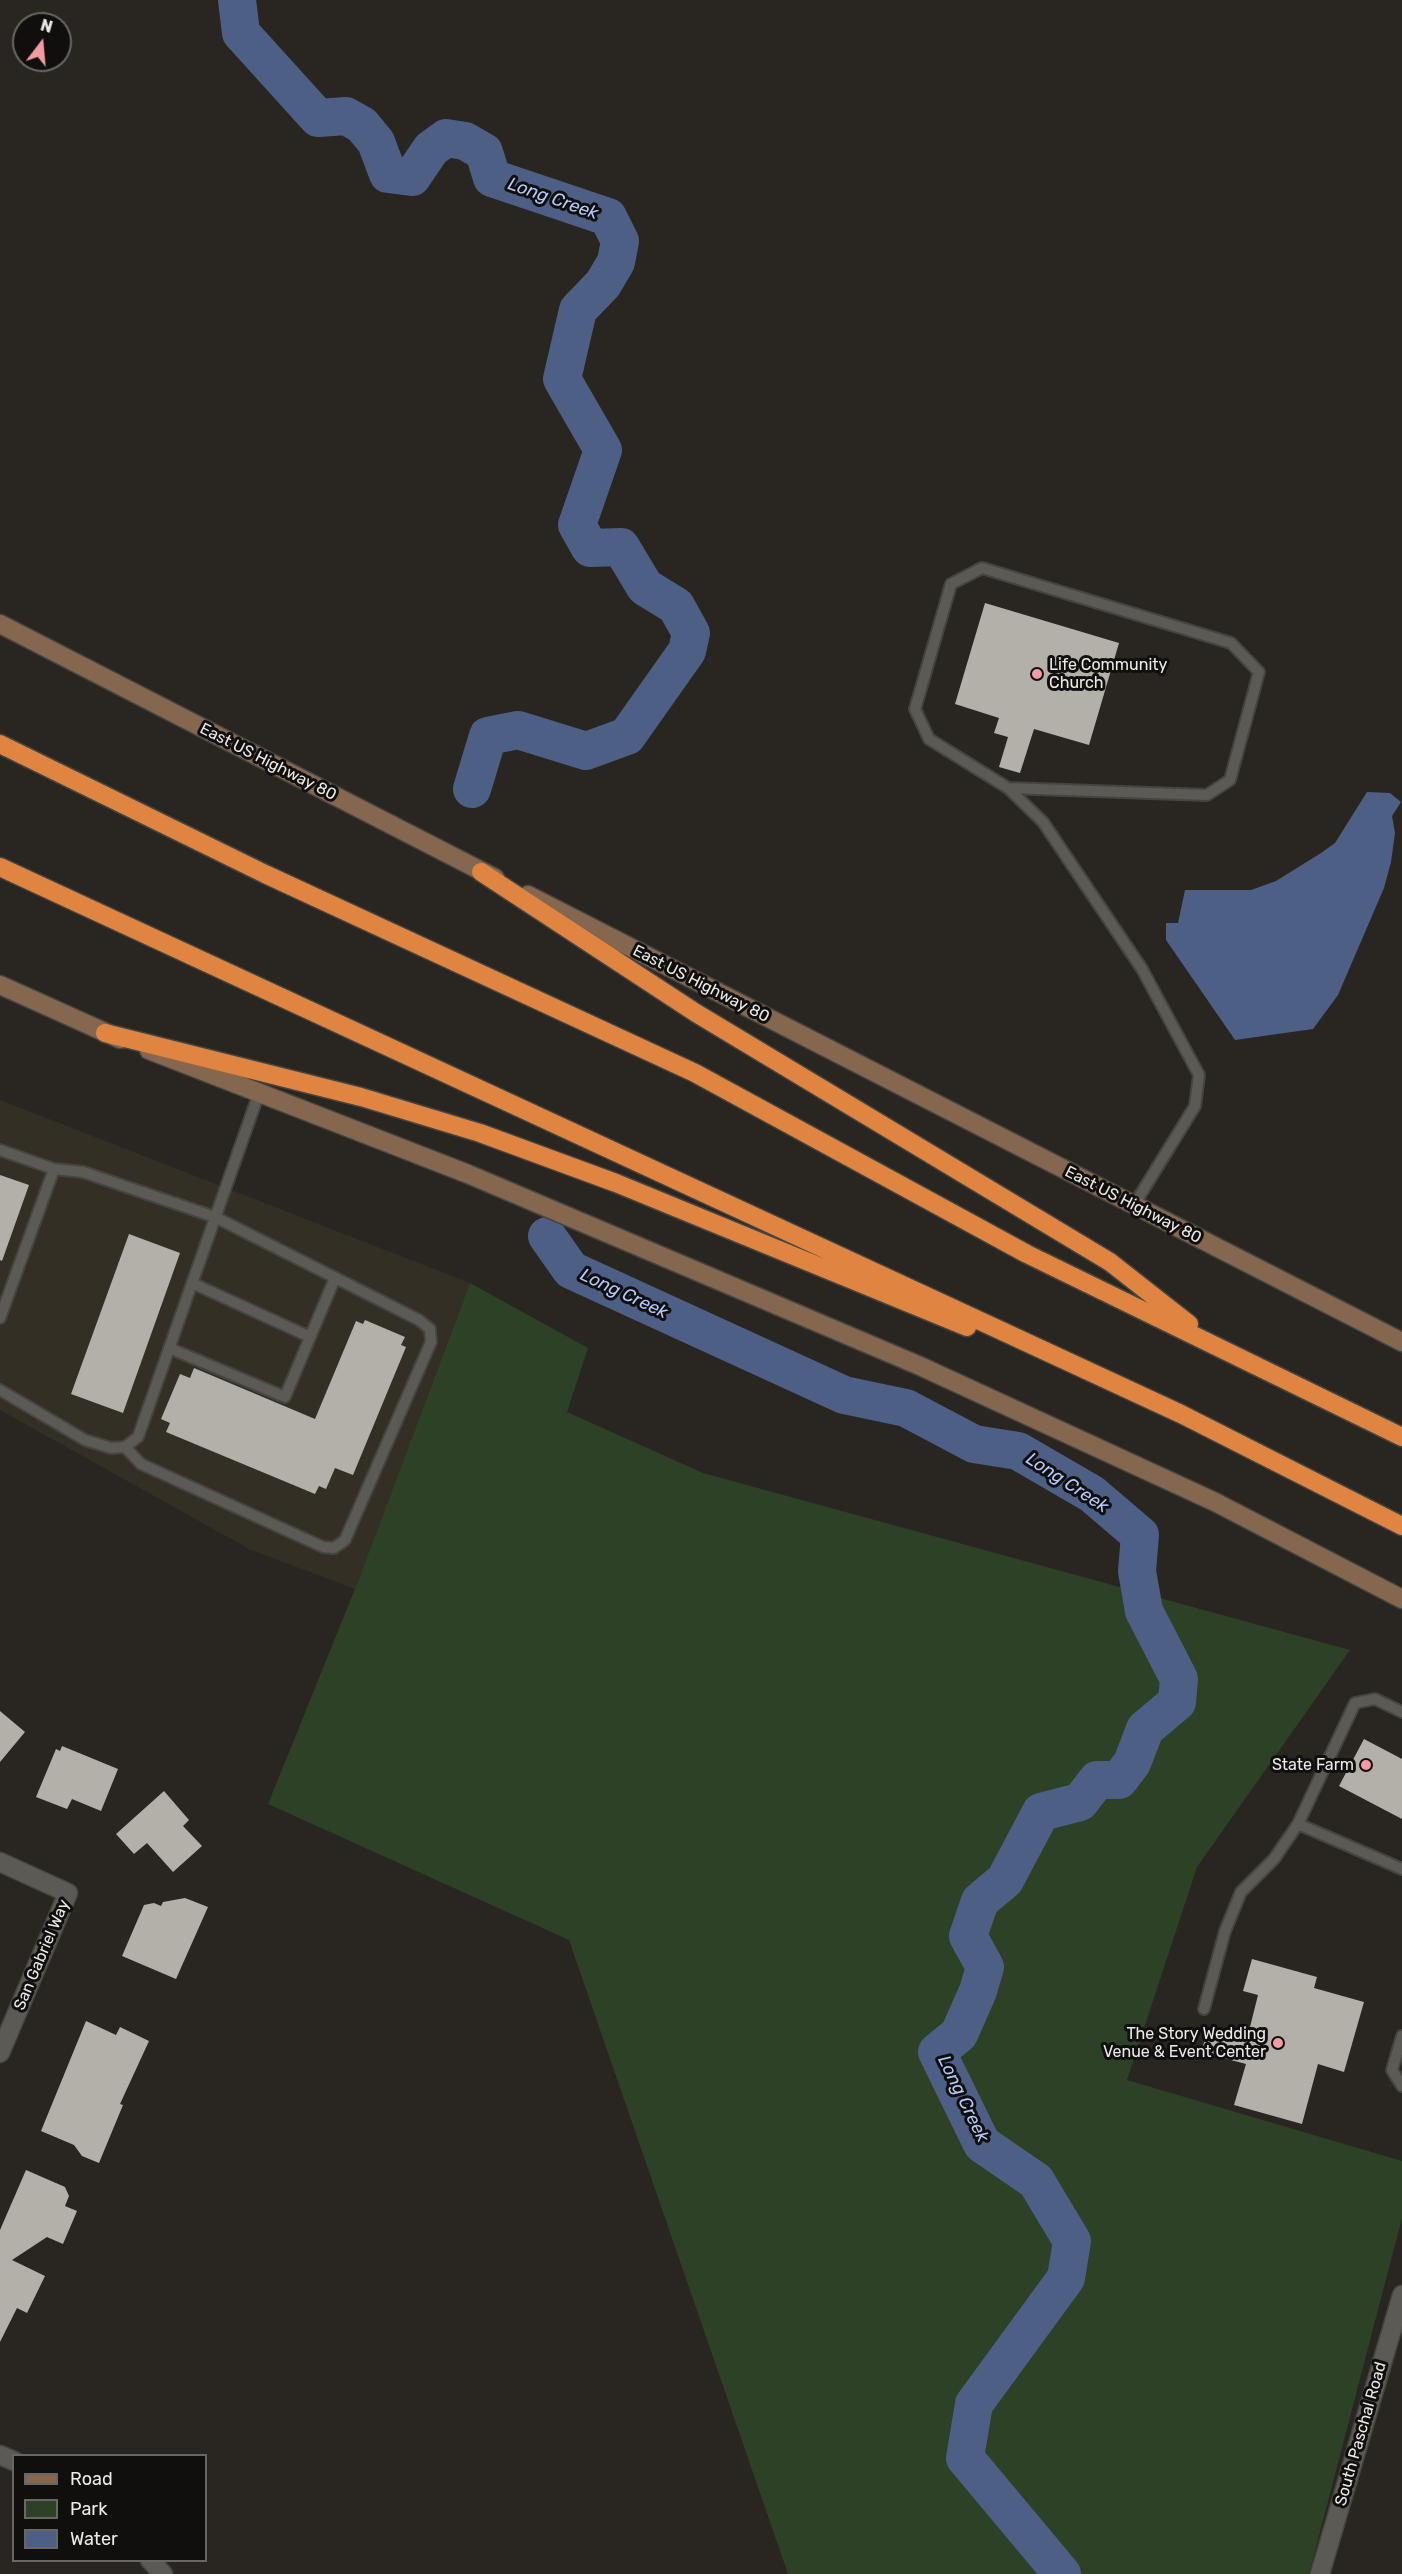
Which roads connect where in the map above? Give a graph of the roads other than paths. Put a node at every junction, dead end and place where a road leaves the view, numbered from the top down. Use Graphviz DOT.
graph roads {
  1 [pos="0,624"];
  2 [pos="0,744"];
  3 [pos="1008,788"];
  4 [pos="0,867"];
  5 [pos="481,872"];
  6 [pos="0,985"];
  7 [pos="105,1033"];
  8 [pos="259,1093"];
  9 [pos="0,1150"];
  10 [pos="54,1169"];
  11 [pos="1134,1205"];
  12 [pos="215,1217"];
  13 [pos="335,1278"];
  14 [pos="192,1283"];
  15 [pos="0,1318"];
  16 [pos="310,1337"];
  17 [pos="1402,1342"];
  18 [pos="1216,1346"];
  19 [pos="169,1348"];
  20 [pos="0,1390"];
  21 [pos="1181,1414"];
  22 [pos="1402,1437"];
  23 [pos="125,1447"];
  24 [pos="1402,1526"];
  25 [pos="1402,1599"];
  26 [pos="1402,1713"];
  27 [pos="1298,1824"];
  28 [pos="0,1862"];
  29 [pos="1402,1869"];
  30 [pos="1204,2009"];
  31 [pos="1402,2036"];
  32 [pos="0,2053"];
  33 [pos="1402,2086"];
  34 [pos="1402,2295"];
  35 [pos="152,2562"];
  36 [pos="163,2574"];
  37 [pos="1320,2574"];
  1 -- 5 [label="main road, East US Highway 80"];
  2 -- 18 [label="highway"];
  3 -- 3 [label="lane"];
  3 -- 11 [label="lane"];
  4 -- 21 [label="highway"];
  5 -- 11 [label="main road, East US Highway 80"];
  5 -- 18 [label="highway"];
  6 -- 7 [label="main road"];
  7 -- 8 [label="main road"];
  7 -- 21 [label="highway"];
  8 -- 12 [label="lane"];
  8 -- 25 [label="main road"];
  9 -- 10 [label="lane"];
  10 -- 12 [label="lane"];
  10 -- 15 [label="lane"];
  11 -- 17 [label="main road, East US Highway 80"];
  12 -- 13 [label="lane"];
  12 -- 14 [label="lane"];
  13 -- 16 [label="lane"];
  13 -- 23 [label="lane"];
  14 -- 16 [label="lane"];
  14 -- 19 [label="lane"];
  16 -- 19 [label="lane"];
  18 -- 22 [label="highway"];
  19 -- 23 [label="lane"];
  20 -- 23 [label="lane"];
  21 -- 24 [label="highway"];
  26 -- 27 [label="lane"];
  27 -- 29 [label="lane"];
  27 -- 30 [label="lane"];
  28 -- 32 [label="street, San Gabriel Way"];
  31 -- 33 [label="lane"];
  34 -- 37 [label="street, South Paschal Road"];
  35 -- 36 [label="street"];
}
